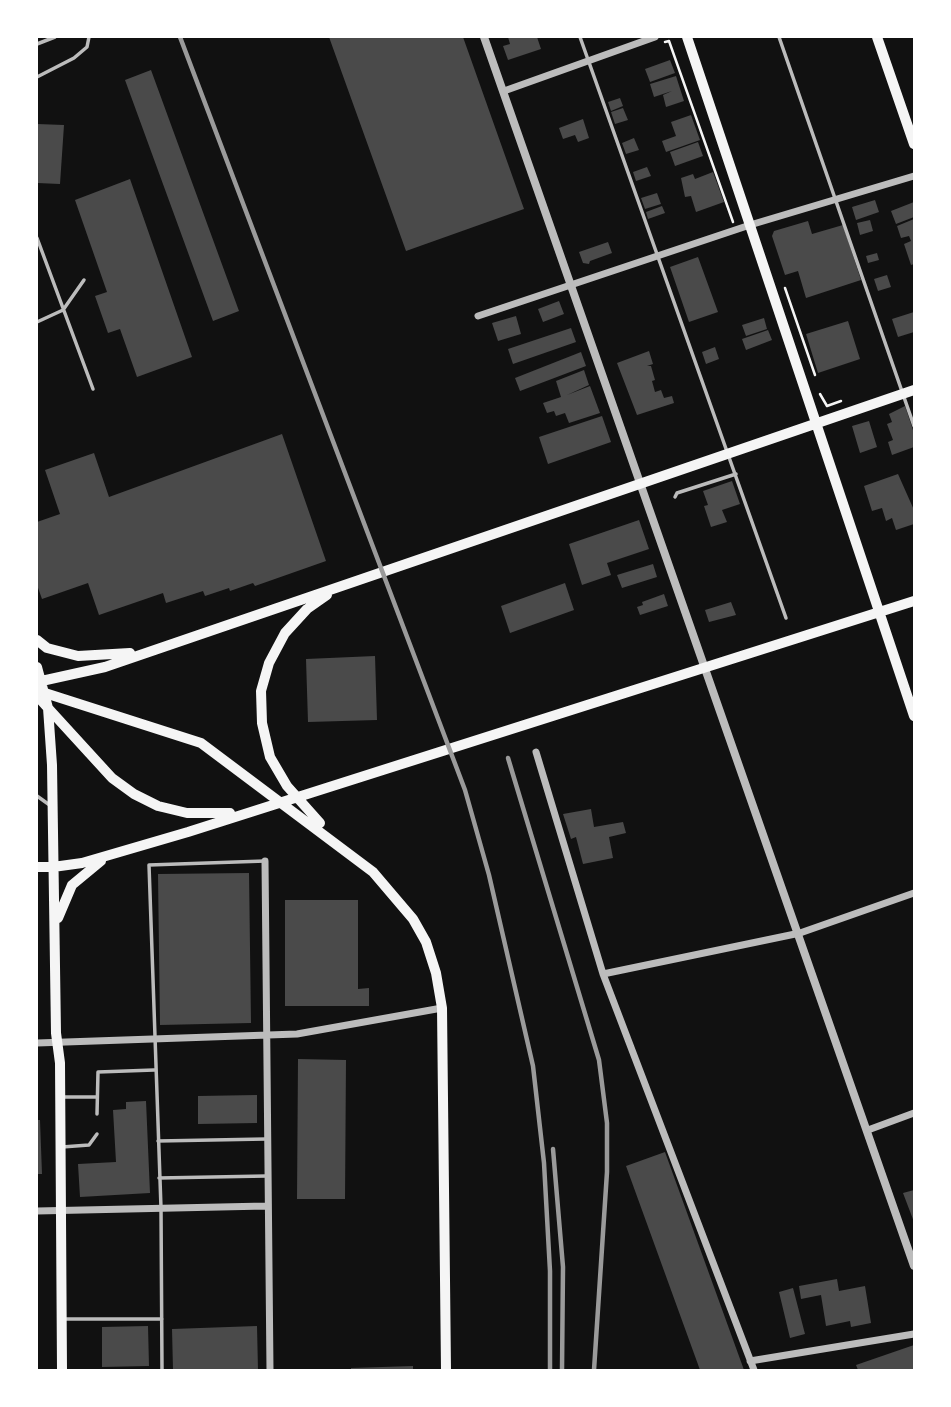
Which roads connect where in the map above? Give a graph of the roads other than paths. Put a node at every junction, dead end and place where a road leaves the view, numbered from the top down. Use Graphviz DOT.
graph roads {
  1 [pos="55,37"];
  2 [pos="89,37"];
  3 [pos="485,37"];
  4 [pos="580,37"];
  5 [pos="687,37"];
  6 [pos="779,37"];
  7 [pos="877,37"];
  8 [pos="656,41"];
  9 [pos="37,44"];
  10 [pos="589,60"];
  11 [pos="37,77"];
  12 [pos="504,91"];
  13 [pos="914,144"];
  14 [pos="914,176"];
  15 [pos="836,200"];
  16 [pos="750,225"];
  17 [pos="37,238"];
  18 [pos="659,256"];
  19 [pos="84,280"];
  20 [pos="571,285"];
  21 [pos="62,310"];
  22 [pos="478,316"];
  23 [pos="37,322"];
  24 [pos="93,389"];
  25 [pos="909,392"];
  26 [pos="815,422"];
  27 [pos="914,426"];
  28 [pos="736,474"];
  29 [pos="675,497"];
  30 [pos="348,583"];
  31 [pos="914,601"];
  32 [pos="879,611"];
  33 [pos="786,618"];
  34 [pos="37,640"];
  35 [pos="170,643"];
  36 [pos="37,667"];
  37 [pos="39,689"];
  38 [pos="48,708"];
  39 [pos="914,716"];
  40 [pos="536,752"];
  41 [pos="37,796"];
  42 [pos="53,807"];
  43 [pos="260,807"];
  44 [pos="111,855"];
  45 [pos="357,859"];
  46 [pos="265,861"];
  47 [pos="37,867"];
  48 [pos="53,867"];
  49 [pos="914,893"];
  50 [pos="800,933"];
  51 [pos="54,935"];
  52 [pos="603,974"];
  53 [pos="442,1008"];
  54 [pos="264,1035"];
  55 [pos="153,1040"];
  56 [pos="37,1043"];
  57 [pos="56,1043"];
  58 [pos="154,1070"];
  59 [pos="60,1097"];
  60 [pos="97,1097"];
  61 [pos="914,1113"];
  62 [pos="97,1114"];
  63 [pos="868,1130"];
  64 [pos="97,1134"];
  65 [pos="266,1139"];
  66 [pos="158,1141"];
  67 [pos="60,1147"];
  68 [pos="266,1175"];
  69 [pos="159,1178"];
  70 [pos="266,1206"];
  71 [pos="161,1208"];
  72 [pos="61,1210"];
  73 [pos="37,1211"];
  74 [pos="914,1266"];
  75 [pos="61,1319"];
  76 [pos="162,1319"];
  77 [pos="914,1335"];
  78 [pos="750,1361"];
  79 [pos="62,1370"];
  80 [pos="162,1370"];
  81 [pos="270,1370"];
  82 [pos="446,1370"];
  83 [pos="754,1370"];
  1 -- 9 [label="lane"];
  2 -- 11 [label="lane"];
  3 -- 12 [label="street"];
  4 -- 10 [label="lane"];
  5 -- 16 [label="main road"];
  6 -- 15 [label="lane"];
  7 -- 13 [label="main road"];
  8 -- 10 [label="street"];
  10 -- 12 [label="street"];
  10 -- 18 [label="lane"];
  12 -- 20 [label="street"];
  14 -- 15 [label="street"];
  15 -- 16 [label="street"];
  15 -- 25 [label="lane"];
  16 -- 18 [label="street"];
  16 -- 26 [label="main road"];
  17 -- 21 [label="lane"];
  18 -- 20 [label="street"];
  18 -- 28 [label="lane"];
  19 -- 21 [label="lane"];
  20 -- 22 [label="street"];
  20 -- 50 [label="street"];
  21 -- 23 [label="lane"];
  21 -- 24 [label="lane"];
  25 -- 26 [label="main road"];
  25 -- 27 [label="lane"];
  26 -- 30 [label="main road"];
  26 -- 32 [label="main road"];
  28 -- 29 [label="lane"];
  28 -- 33 [label="lane"];
  30 -- 35 [label="main road"];
  30 -- 45 [label="main road"];
  31 -- 32 [label="main road"];
  32 -- 39 [label="main road"];
  32 -- 43 [label="main road"];
  34 -- 35 [label="main road"];
  35 -- 37 [label="main road"];
  36 -- 37 [label="main road"];
  37 -- 38 [label="main road"];
  37 -- 45 [label="main road"];
  38 -- 42 [label="main road"];
  38 -- 43 [label="main road"];
  40 -- 52 [label="street"];
  41 -- 42 [label="lane"];
  42 -- 48 [label="main road"];
  43 -- 44 [label="main road"];
  44 -- 48 [label="main road"];
  44 -- 51 [label="main road"];
  45 -- 53 [label="main road"];
  46 -- 54 [label="street"];
  46 -- 55 [label="lane"];
  47 -- 48 [label="main road"];
  48 -- 51 [label="main road"];
  49 -- 50 [label="street"];
  50 -- 52 [label="street"];
  50 -- 63 [label="street"];
  51 -- 57 [label="main road"];
  52 -- 78 [label="street"];
  53 -- 54 [label="street"];
  53 -- 82 [label="main road"];
  54 -- 55 [label="street"];
  54 -- 65 [label="street"];
  55 -- 57 [label="street"];
  55 -- 58 [label="lane"];
  56 -- 57 [label="street"];
  57 -- 59 [label="main road"];
  58 -- 60 [label="lane"];
  58 -- 66 [label="lane"];
  59 -- 60 [label="lane"];
  59 -- 67 [label="main road"];
  60 -- 62 [label="lane"];
  61 -- 63 [label="street"];
  63 -- 74 [label="street"];
  64 -- 67 [label="lane"];
  65 -- 66 [label="lane"];
  65 -- 68 [label="street"];
  66 -- 69 [label="lane"];
  67 -- 72 [label="main road"];
  68 -- 69 [label="lane"];
  68 -- 70 [label="street"];
  69 -- 71 [label="lane"];
  70 -- 71 [label="street"];
  70 -- 81 [label="street"];
  71 -- 72 [label="street"];
  71 -- 76 [label="lane"];
  72 -- 73 [label="street"];
  72 -- 75 [label="main road"];
  75 -- 76 [label="lane"];
  75 -- 79 [label="main road"];
  76 -- 80 [label="lane"];
  77 -- 78 [label="street"];
  78 -- 83 [label="street"];
}
